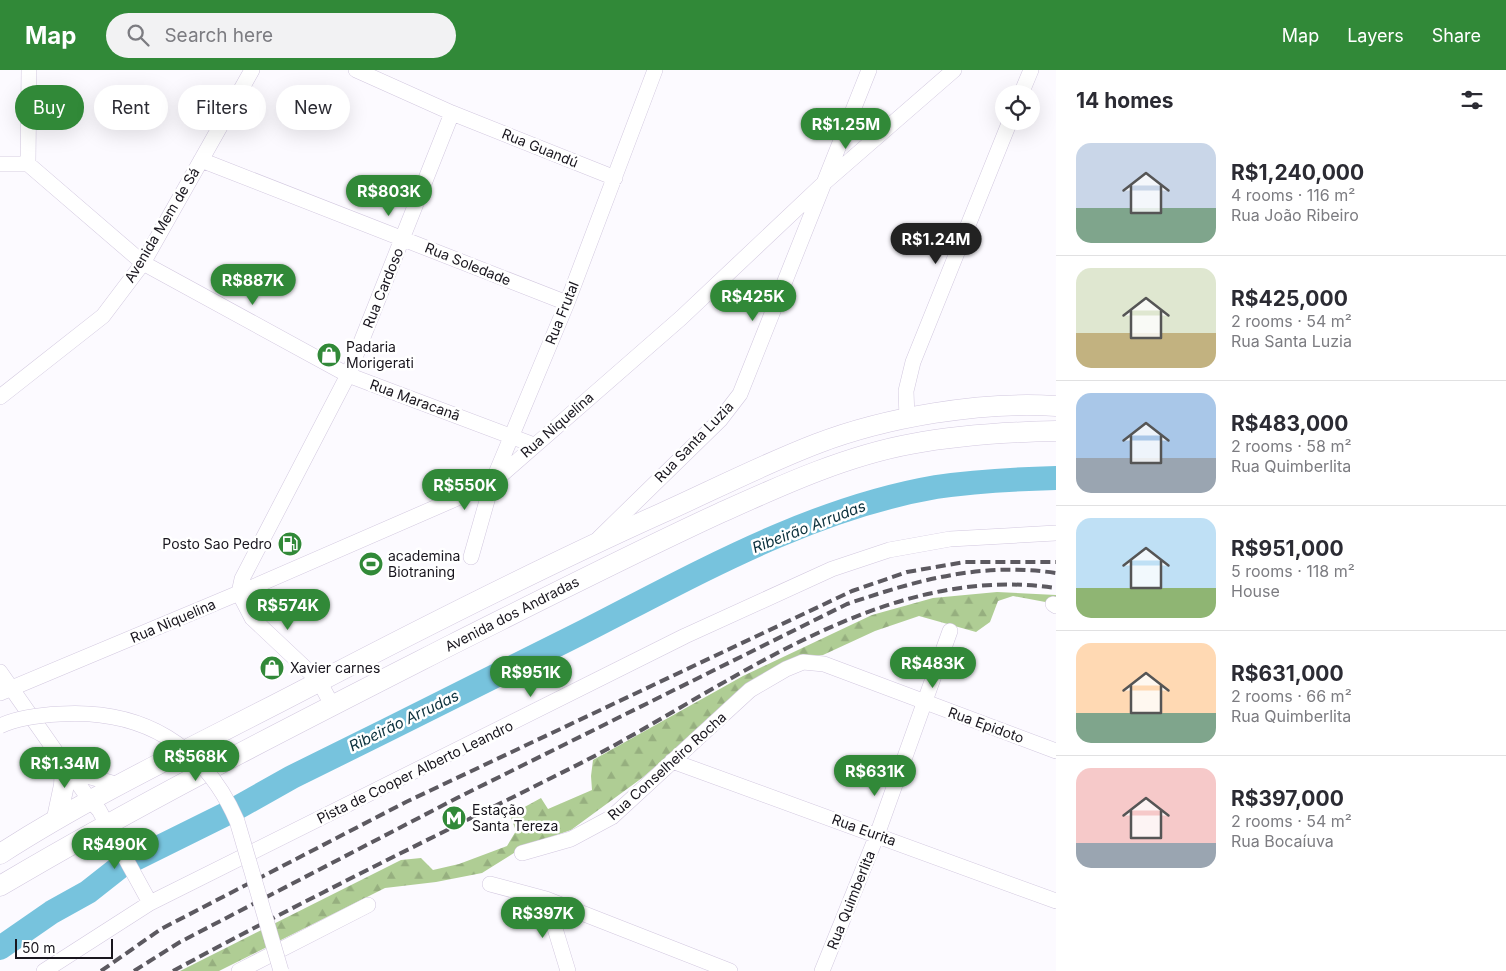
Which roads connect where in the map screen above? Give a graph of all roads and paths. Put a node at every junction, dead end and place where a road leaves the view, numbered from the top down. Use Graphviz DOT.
graph roads {
  1 [pos="29,70"];
  2 [pos="252,70"];
  3 [pos="356,70"];
  4 [pos="655,70"];
  5 [pos="954,70"];
  6 [pos="1031,70"];
  7 [pos="864,72"];
  8 [pos="1025,85"];
  9 [pos="452,114"];
  10 [pos="849,118"];
  11 [pos="1006,130"];
  12 [pos="880,134"];
  13 [pos="201,160"];
  14 [pos="0,164"];
  15 [pos="28,164"];
  16 [pos="615,178"];
  17 [pos="824,183"];
  18 [pos="404,238"];
  19 [pos="143,263"];
  20 [pos="566,303"];
  21 [pos="348,375"];
  22 [pos="0,397"];
  23 [pos="1056,398"];
  24 [pos="1047,405"];
  25 [pos="906,418"];
  26 [pos="1056,431"];
  27 [pos="512,436"];
  28 [pos="534,445"];
  29 [pos="492,483"];
  30 [pos="1056,533"];
  31 [pos="592,545"];
  32 [pos="471,557"];
  33 [pos="239,593"];
  34 [pos="950,631"];
  35 [pos="803,662"];
  36 [pos="0,672"];
  37 [pos="320,681"];
  38 [pos="5,691"];
  39 [pos="925,702"];
  40 [pos="332,705"];
  41 [pos="0,726"];
  42 [pos="1056,751"];
  43 [pos="62,759"];
  44 [pos="672,761"];
  45 [pos="119,785"];
  46 [pos="89,800"];
  47 [pos="57,818"];
  48 [pos="106,823"];
  49 [pos="877,835"];
  50 [pos="1,852"];
  51 [pos="522,853"];
  52 [pos="490,884"];
  53 [pos="0,886"];
  54 [pos="546,898"];
  55 [pos="1056,901"];
  56 [pos="150,903"];
  57 [pos="368,905"];
  58 [pos="44,971"];
  59 [pos="239,971"];
  60 [pos="281,971"];
  61 [pos="568,971"];
  62 [pos="730,971"];
  63 [pos="822,971"];
  1 -- 15 [label="street"];
  2 -- 13 [label="street, Avenida Mem de Sá"];
  3 -- 9 [label="street, Rua Guandú"];
  4 -- 16 [label="street, Rua Frutal"];
  5 -- 12 [label="street, Rua Niquelina"];
  6 -- 8 [label="street"];
  7 -- 10 [label="street, Rua Santa Luzia"];
  9 -- 16 [label="street, Rua Guandú"];
  9 -- 18 [label="street, Rua Cardoso"];
  10 -- 12 [label="street"];
  10 -- 17 [label="street, Rua Santa Luzia"];
  11 -- 25 [label="street"];
  12 -- 17 [label="street, Rua Niquelina"];
  13 -- 18 [label="street, Rua Soledade"];
  13 -- 19 [label="street, Avenida Mem de Sá"];
  14 -- 15 [label="street"];
  15 -- 19 [label="street, Rua Maracanã"];
  16 -- 20 [label="street, Rua Frutal"];
  17 -- 28 [label="street, Rua Niquelina"];
  17 -- 31 [label="street, Rua Santa Luzia"];
  18 -- 20 [label="street, Rua Soledade"];
  18 -- 21 [label="street, Rua Cardoso"];
  19 -- 21 [label="street, Rua Maracanã"];
  19 -- 22 [label="street, Avenida Mem de Sá"];
  20 -- 27 [label="street, Rua Frutal"];
  21 -- 27 [label="street, Rua Maracanã"];
  21 -- 33 [label="street, Rua Cardoso"];
  23 -- 24 [label="main road, Avenida dos Andradas"];
  24 -- 25 [label="main road, Avenida dos Andradas"];
  25 -- 31 [label="main road, Avenida dos Andradas"];
  26 -- 40 [label="main road, Avenida dos Andradas"];
  27 -- 28 [label="street, Rua Maracanã"];
  27 -- 29 [label="street, Rua Frutal"];
  28 -- 29 [label="street, Rua Niquelina"];
  29 -- 32 [label="street, Rua Frutal"];
  29 -- 33 [label="street, Rua Niquelina"];
  30 -- 56 [label="street, Pista de Cooper Alberto Leandro"];
  31 -- 37 [label="main road, Avenida dos Andradas"];
  33 -- 37 [label="street"];
  33 -- 38 [label="street, Rua Niquelina"];
  34 -- 39 [label="street, Rua Quimberlita"];
  35 -- 39 [label="street, Rua Epidoto"];
  35 -- 44 [label="street, Rua Conselheiro Rocha"];
  36 -- 38 [label="street"];
  37 -- 40 [label="street"];
  37 -- 45 [label="main road, Avenida dos Andradas"];
  38 -- 43 [label="street"];
  39 -- 42 [label="street, Rua Epidoto"];
  39 -- 49 [label="street, Rua Quimberlita"];
  40 -- 48 [label="main road, Avenida dos Andradas"];
  41 -- 60 [label="street, bridge"];
  43 -- 45 [label="street"];
  43 -- 46 [label="street"];
  43 -- 47 [label="main road"];
  44 -- 49 [label="street, Rua Eurita"];
  44 -- 51 [label="street, Rua Conselheiro Rocha"];
  45 -- 46 [label="main road, Avenida dos Andradas"];
  46 -- 47 [label="main road, Avenida dos Andradas"];
  46 -- 48 [label="street"];
  47 -- 50 [label="main road, Avenida dos Andradas"];
  48 -- 53 [label="main road, Avenida dos Andradas"];
  48 -- 56 [label="street"];
  49 -- 55 [label="street, Rua Eurita"];
  49 -- 63 [label="street, Rua Quimberlita"];
  52 -- 54 [label="street"];
  54 -- 61 [label="street"];
  54 -- 62 [label="street"];
  56 -- 58 [label="street, Pista de Cooper Alberto Leandro"];
  57 -- 59 [label="street"];
}
